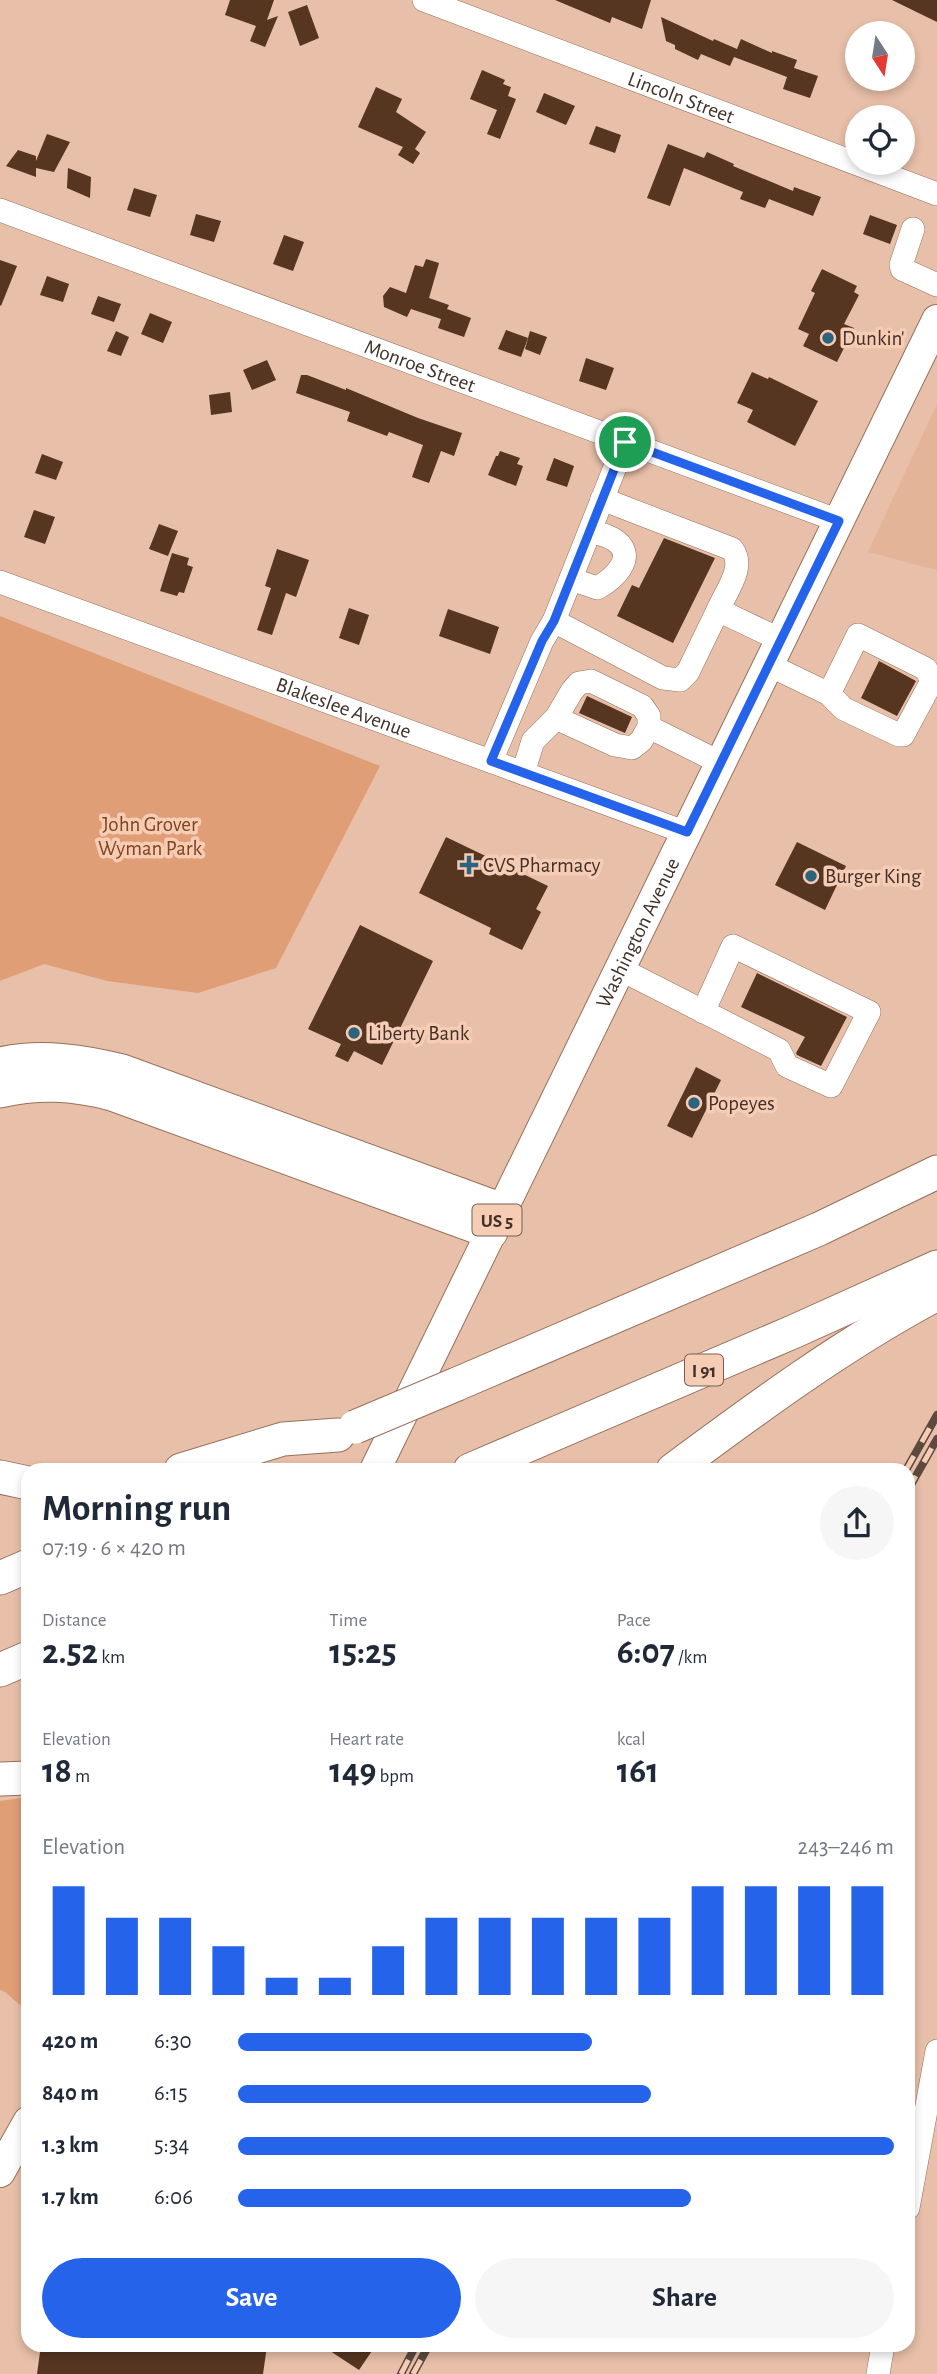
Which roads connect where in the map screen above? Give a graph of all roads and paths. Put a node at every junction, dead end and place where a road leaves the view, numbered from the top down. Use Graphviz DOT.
graph roads {
  1 [pos="424,0"];
  2 [pos="937,194"];
  3 [pos="0,210"];
  4 [pos="913,229"];
  5 [pos="937,285"];
  6 [pos="937,320"];
  7 [pos="625,442"];
  8 [pos="603,499"];
  9 [pos="839,521"];
  10 [pos="590,531"];
  11 [pos="571,579"];
  12 [pos="0,582"];
  13 [pos="718,610"];
  14 [pos="554,621"];
  15 [pos="775,653"];
  16 [pos="829,694"];
  17 [pos="556,718"];
  18 [pos="649,727"];
  19 [pos="491,761"];
  20 [pos="721,763"];
  21 [pos="523,773"];
  22 [pos="687,832"];
  23 [pos="620,969"];
  24 [pos="704,1012"];
  25 [pos="0,1064"];
  26 [pos="0,1091"];
  27 [pos="937,1172"];
  28 [pos="497,1221"];
  29 [pos="937,1267"];
  30 [pos="937,1294"];
  31 [pos="346,1431"];
  32 [pos="204,1463"];
  33 [pos="271,1463"];
  34 [pos="377,1463"];
  35 [pos="486,1463"];
  36 [pos="683,1463"];
  37 [pos="0,1477"];
  38 [pos="21,1482"];
  39 [pos="21,1569"];
  40 [pos="0,1578"];
  41 [pos="21,1661"];
  42 [pos="0,1670"];
  43 [pos="21,1778"];
  44 [pos="0,1779"];
  45 [pos="937,2051"];
  46 [pos="21,2134"];
  47 [pos="915,2170"];
  48 [pos="0,2172"];
  49 [pos="882,2352"];
  50 [pos="878,2374"];
  1 -- 2 [label="street, Lincoln Street"];
  3 -- 7 [label="street, Monroe Street"];
  4 -- 5 [label="street"];
  6 -- 9 [label="main road, Washington Avenue / US 5"];
  7 -- 8 [label="street"];
  7 -- 9 [label="street, Monroe Street"];
  8 -- 10 [label="street"];
  8 -- 13 [label="street"];
  9 -- 15 [label="main road, Washington Avenue / US 5"];
  10 -- 11 [label="street"];
  10 -- 11 [label="street"];
  11 -- 14 [label="street"];
  12 -- 19 [label="street, Blakeslee Avenue"];
  13 -- 14 [label="street"];
  13 -- 15 [label="street"];
  14 -- 19 [label="street"];
  15 -- 16 [label="street"];
  15 -- 20 [label="main road, Washington Avenue / US 5"];
  16 -- 16 [label="street"];
  17 -- 18 [label="street"];
  17 -- 18 [label="street"];
  17 -- 21 [label="street"];
  18 -- 20 [label="street"];
  19 -- 21 [label="street, Blakeslee Avenue"];
  20 -- 22 [label="main road, Washington Avenue / US 5"];
  21 -- 22 [label="street, Blakeslee Avenue"];
  22 -- 23 [label="main road, Washington Avenue / US 5"];
  23 -- 24 [label="street"];
  23 -- 28 [label="main road, Washington Avenue / US 5"];
  24 -- 24 [label="street"];
  25 -- 28 [label="highway"];
  26 -- 28 [label="highway"];
  27 -- 31 [label="highway, bridge"];
  28 -- 34 [label="main road, Washington Avenue / US 5"];
  29 -- 35 [label="highway, I 91"];
  30 -- 36 [label="highway"];
  31 -- 32 [label="highway"];
  31 -- 33 [label="highway"];
  37 -- 38 [label="highway"];
  39 -- 40 [label="highway"];
  41 -- 42 [label="highway"];
  43 -- 44 [label="highway"];
  45 -- 47 [label="street"];
  46 -- 48 [label="main road"];
  49 -- 50 [label="street"];
}
